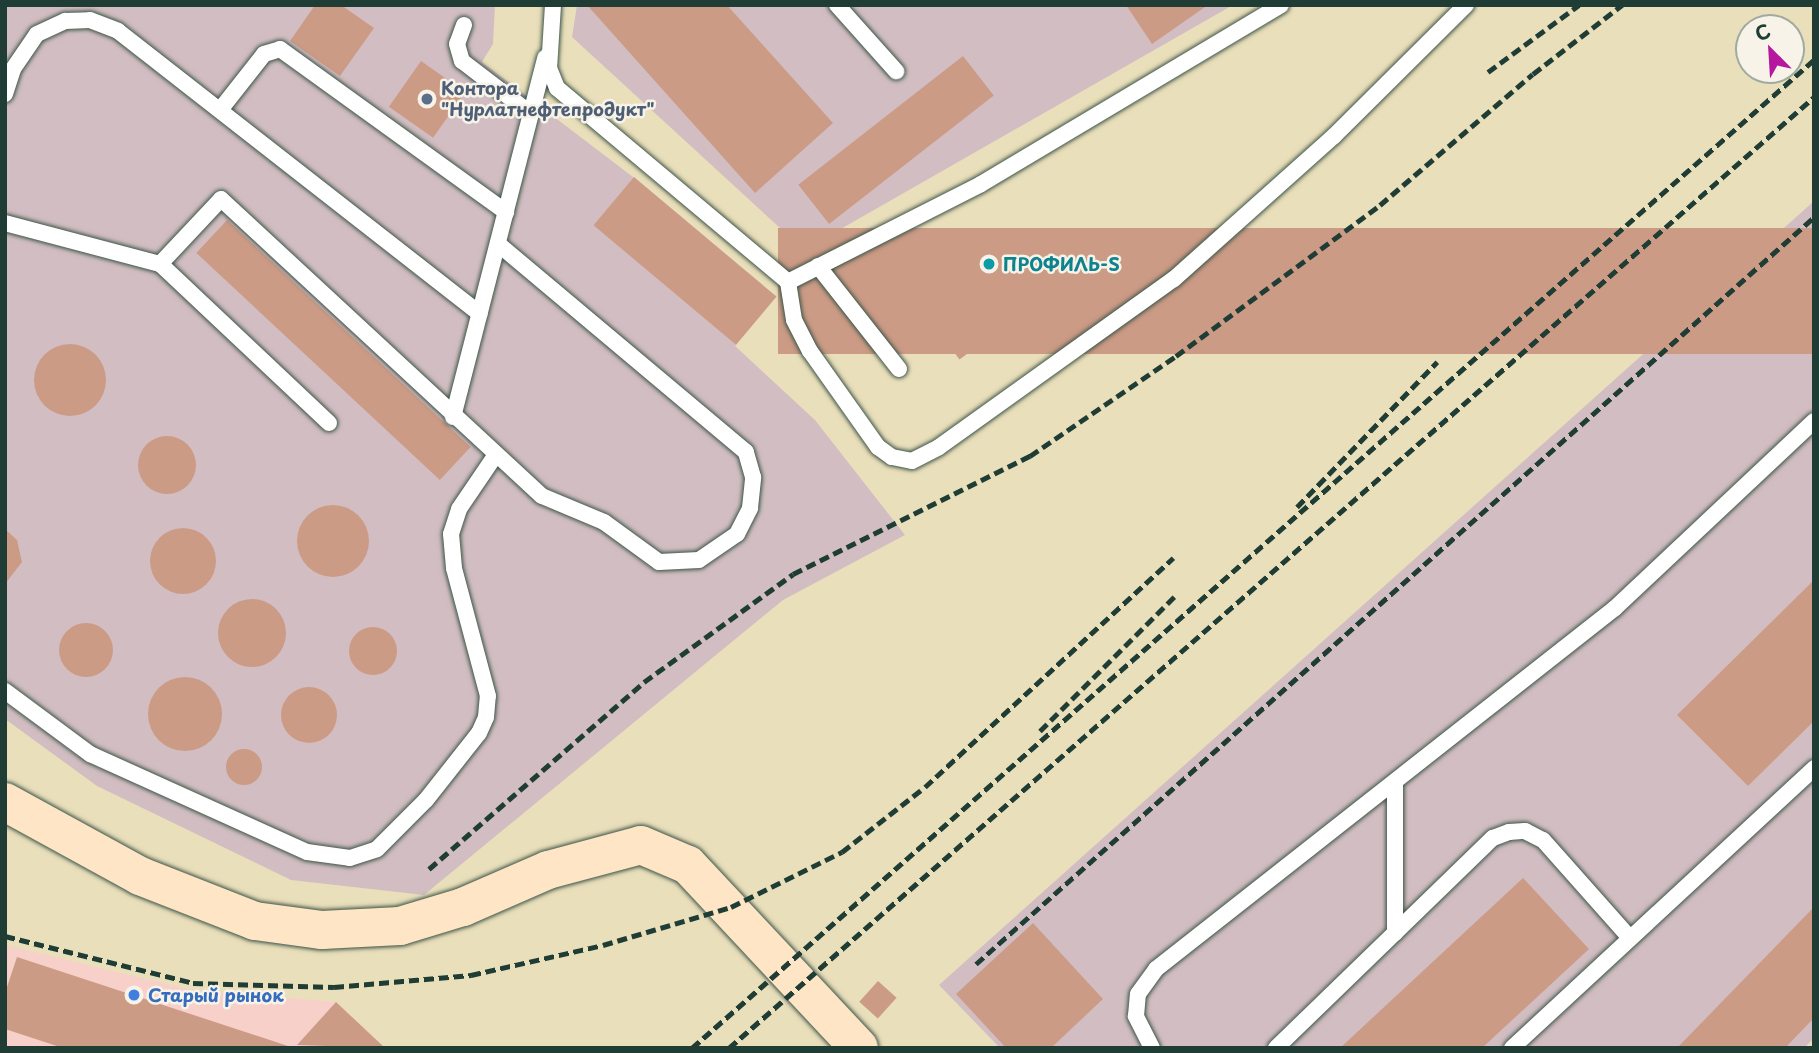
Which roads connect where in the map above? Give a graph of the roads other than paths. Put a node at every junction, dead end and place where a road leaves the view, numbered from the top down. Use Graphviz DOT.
graph roads {
  1 [pos="553,5"];
  2 [pos="836,5"];
  3 [pos="1280,5"];
  4 [pos="1466,5"];
  5 [pos="464,25"];
  6 [pos="548,46"];
  7 [pos="896,71"];
  8 [pos="5,94"];
  9 [pos="220,110"];
  10 [pos="531,114"];
  11 [pos="506,212"];
  12 [pos="5,223"];
  13 [pos="498,244"];
  14 [pos="160,264"];
  15 [pos="818,267"];
  16 [pos="789,282"];
  17 [pos="480,314"];
  18 [pos="899,369"];
  19 [pos="453,416"];
  20 [pos="1814,421"];
  21 [pos="329,423"];
  22 [pos="495,456"];
  23 [pos="5,691"];
  24 [pos="1814,768"];
  25 [pos="1395,783"];
  26 [pos="5,802"];
  27 [pos="1395,933"];
  28 [pos="1630,938"];
  29 [pos="859,1048"];
  30 [pos="1152,1048"];
  31 [pos="1276,1048"];
  32 [pos="1512,1048"];
  1 -- 6 [label="lane"];
  2 -- 7 [label="lane"];
  3 -- 15 [label="lane"];
  4 -- 16 [label="lane"];
  5 -- 10 [label="lane"];
  6 -- 10 [label="lane"];
  6 -- 16 [label="lane"];
  8 -- 9 [label="lane"];
  9 -- 11 [label="lane"];
  9 -- 17 [label="lane"];
  10 -- 11 [label="lane"];
  11 -- 13 [label="lane"];
  12 -- 14 [label="lane"];
  13 -- 17 [label="lane"];
  13 -- 22 [label="lane"];
  14 -- 19 [label="lane"];
  14 -- 21 [label="lane"];
  15 -- 16 [label="lane"];
  15 -- 18 [label="lane"];
  17 -- 19 [label="lane"];
  19 -- 22 [label="lane"];
  20 -- 25 [label="lane"];
  22 -- 23 [label="lane"];
  24 -- 28 [label="lane"];
  25 -- 27 [label="lane"];
  25 -- 30 [label="lane"];
  26 -- 29 [label="main road"];
  27 -- 28 [label="lane"];
  27 -- 31 [label="lane"];
  28 -- 32 [label="lane"];
}
